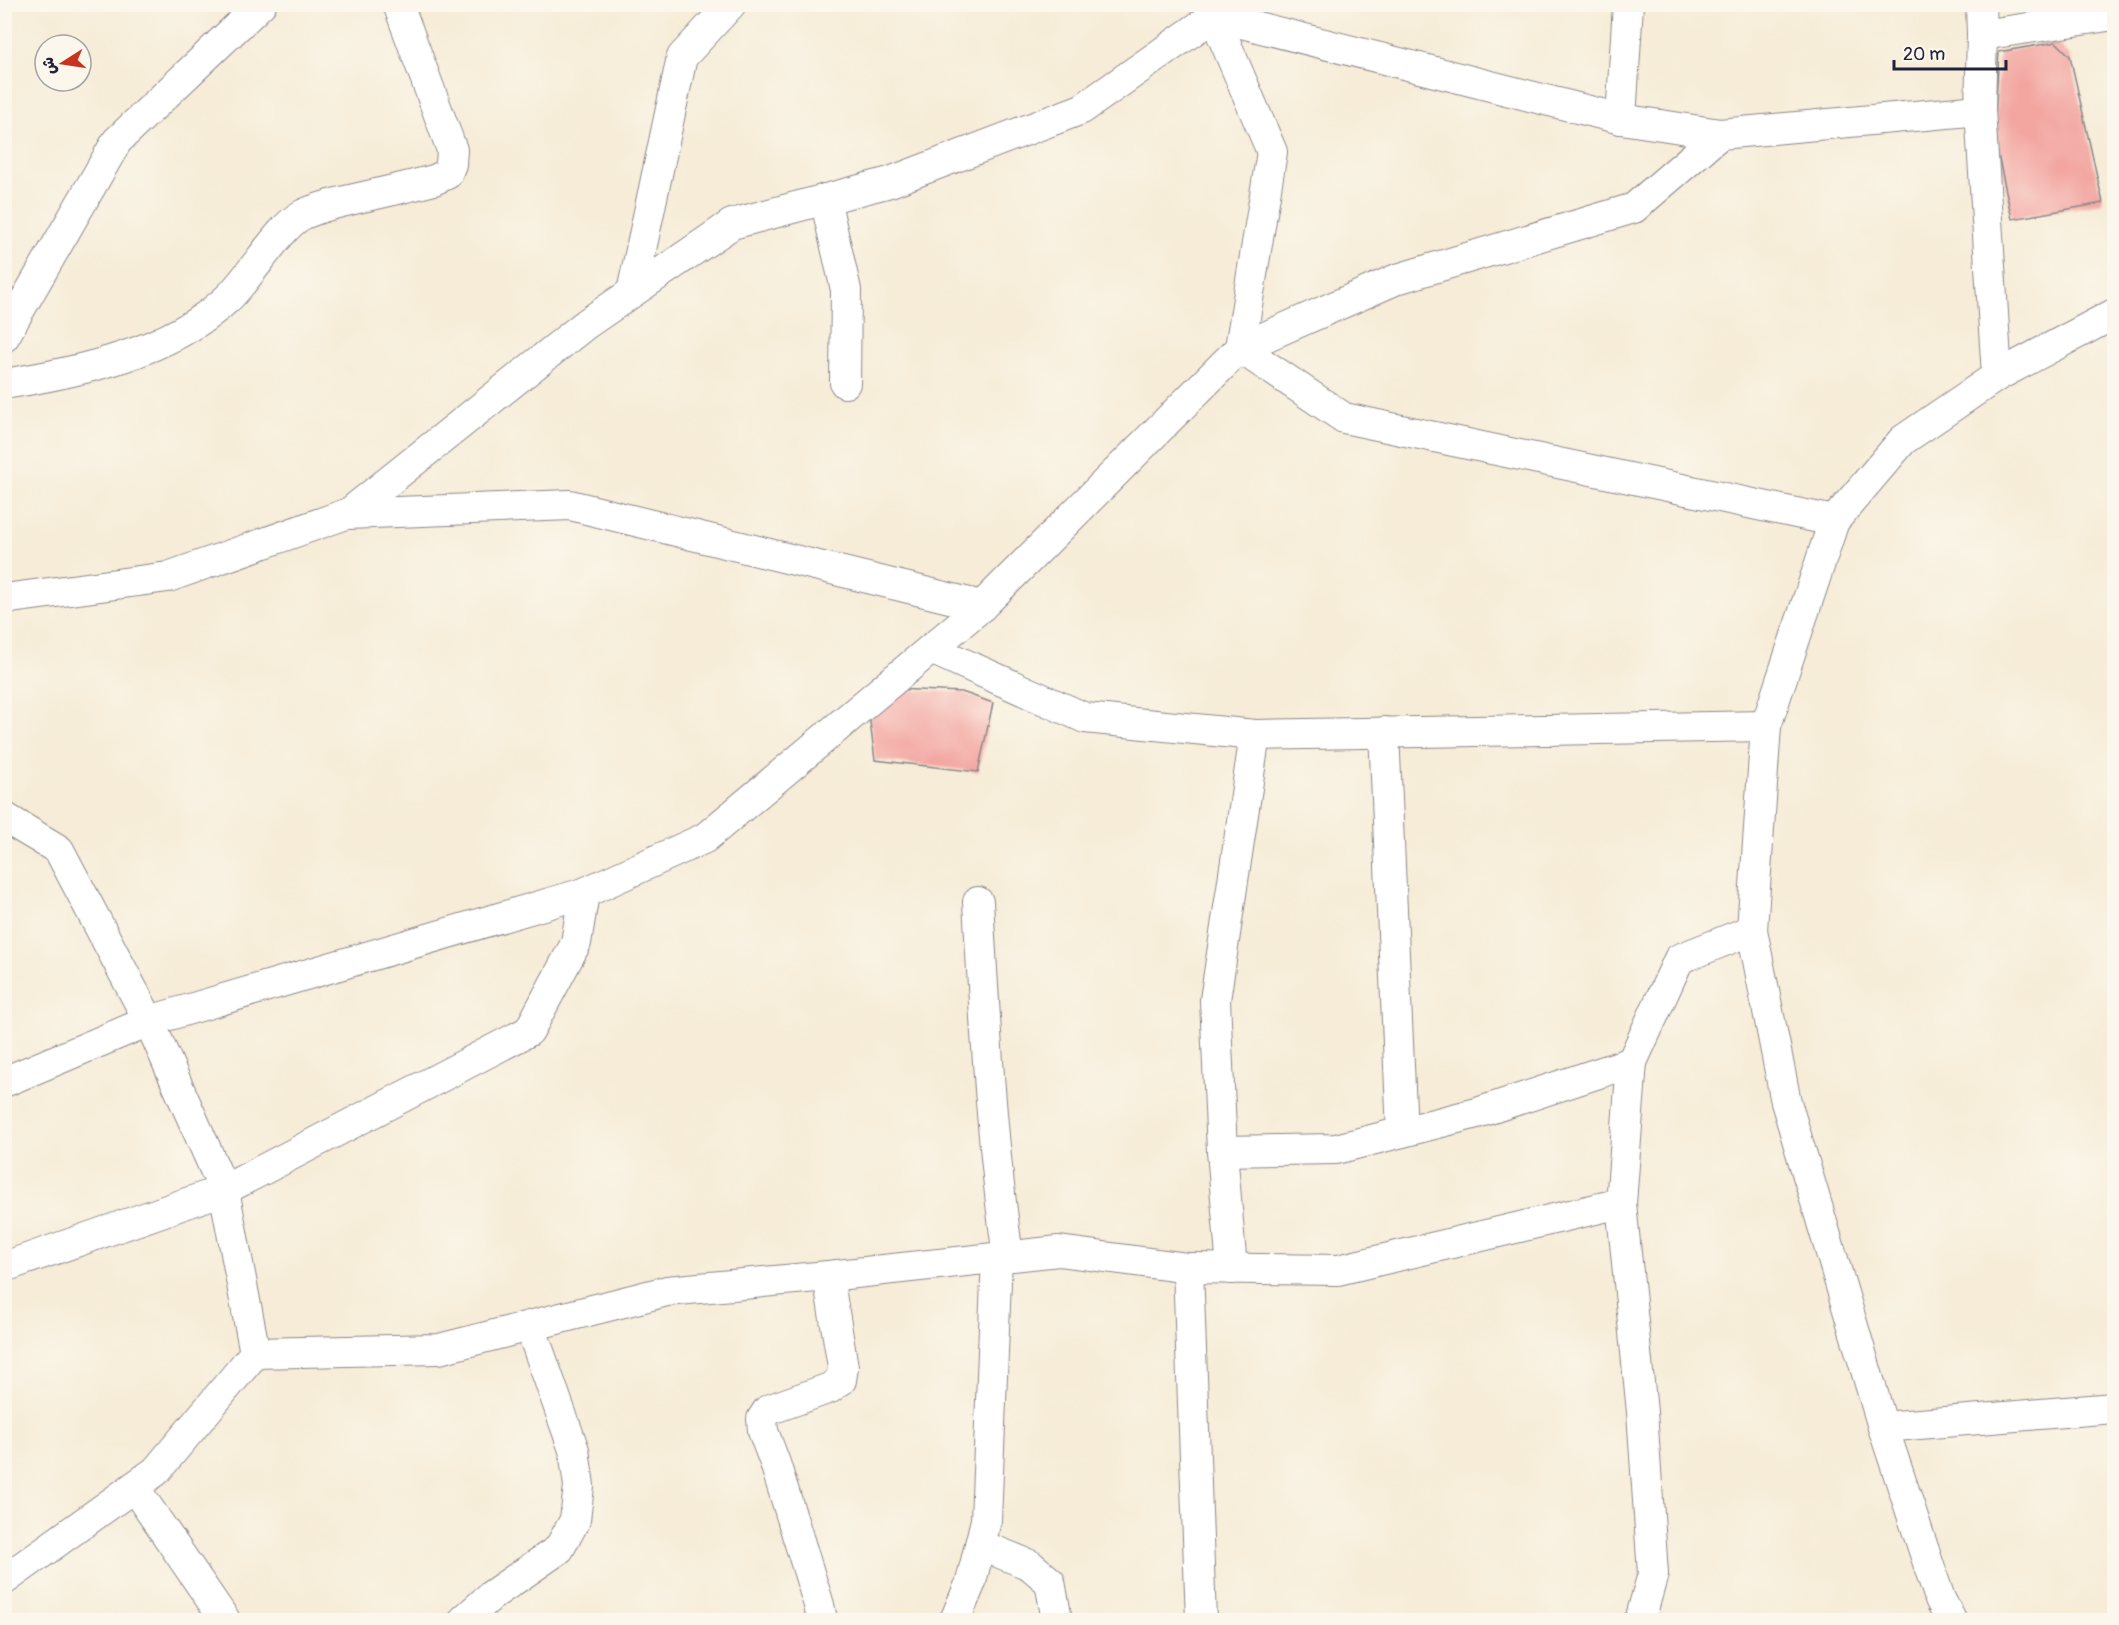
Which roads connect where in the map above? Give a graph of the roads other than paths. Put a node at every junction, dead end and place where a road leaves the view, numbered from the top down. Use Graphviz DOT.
graph roads {
  1 [pos="261,4"];
  2 [pos="398,4"];
  3 [pos="731,4"];
  4 [pos="1628,4"];
  5 [pos="1981,4"];
  6 [pos="1216,8"];
  7 [pos="2115,15"];
  8 [pos="1982,35"];
  9 [pos="1980,110"];
  10 [pos="1621,119"];
  11 [pos="1720,134"];
  12 [pos="825,199"];
  13 [pos="632,292"];
  14 [pos="2115,314"];
  15 [pos="4,337"];
  16 [pos="1240,348"];
  17 [pos="1996,376"];
  18 [pos="844,383"];
  19 [pos="4,384"];
  20 [pos="347,514"];
  21 [pos="1834,521"];
  22 [pos="4,599"];
  23 [pos="982,606"];
  24 [pos="931,649"];
  25 [pos="1766,726"];
  26 [pos="1384,732"];
  27 [pos="1255,735"];
  28 [pos="4,817"];
  29 [pos="584,893"];
  30 [pos="978,902"];
  31 [pos="1752,930"];
  32 [pos="149,1020"];
  33 [pos="1632,1062"];
  34 [pos="4,1082"];
  35 [pos="1402,1132"];
  36 [pos="1222,1151"];
  37 [pos="224,1190"];
  38 [pos="1621,1203"];
  39 [pos="1003,1257"];
  40 [pos="4,1267"];
  41 [pos="1188,1268"];
  42 [pos="1232,1269"];
  43 [pos="828,1276"];
  44 [pos="530,1326"];
  45 [pos="255,1353"];
  46 [pos="2115,1408"];
  47 [pos="1883,1427"];
  48 [pos="134,1487"];
  49 [pos="980,1545"];
  50 [pos="4,1580"];
  51 [pos="225,1620"];
  52 [pos="464,1620"];
  53 [pos="822,1620"];
  54 [pos="955,1620"];
  55 [pos="1057,1620"];
  56 [pos="1201,1620"];
  57 [pos="1640,1620"];
  58 [pos="1951,1620"];
  1 -- 15 [label="street"];
  2 -- 19 [label="street"];
  3 -- 13 [label="street"];
  4 -- 10 [label="street"];
  5 -- 8 [label="street"];
  6 -- 10 [label="street"];
  6 -- 12 [label="street"];
  6 -- 16 [label="street"];
  7 -- 8 [label="street"];
  8 -- 9 [label="street"];
  9 -- 11 [label="street"];
  9 -- 17 [label="street"];
  10 -- 11 [label="street"];
  11 -- 16 [label="street"];
  12 -- 13 [label="street"];
  12 -- 18 [label="street"];
  13 -- 20 [label="street"];
  14 -- 17 [label="street"];
  16 -- 21 [label="street"];
  16 -- 23 [label="street"];
  17 -- 21 [label="street"];
  20 -- 22 [label="street"];
  20 -- 23 [label="street"];
  21 -- 25 [label="street"];
  23 -- 24 [label="street"];
  24 -- 27 [label="street"];
  24 -- 29 [label="street"];
  25 -- 26 [label="street"];
  25 -- 31 [label="street"];
  26 -- 27 [label="street"];
  26 -- 35 [label="street"];
  27 -- 36 [label="street"];
  28 -- 32 [label="street"];
  29 -- 32 [label="street"];
  29 -- 37 [label="street"];
  30 -- 39 [label="street"];
  31 -- 33 [label="street"];
  31 -- 47 [label="street"];
  32 -- 34 [label="street"];
  32 -- 37 [label="street"];
  33 -- 35 [label="street"];
  33 -- 38 [label="street"];
  35 -- 36 [label="street"];
  36 -- 42 [label="street"];
  37 -- 40 [label="street"];
  37 -- 45 [label="street"];
  38 -- 42 [label="street"];
  38 -- 57 [label="street"];
  39 -- 41 [label="street"];
  39 -- 43 [label="street"];
  39 -- 49 [label="street"];
  41 -- 42 [label="street"];
  41 -- 56 [label="street"];
  43 -- 44 [label="street"];
  43 -- 53 [label="street"];
  44 -- 45 [label="street"];
  44 -- 52 [label="street"];
  45 -- 48 [label="street"];
  46 -- 47 [label="street"];
  47 -- 58 [label="street"];
  48 -- 50 [label="street"];
  48 -- 51 [label="street"];
  49 -- 54 [label="street"];
  49 -- 55 [label="street"];
}
